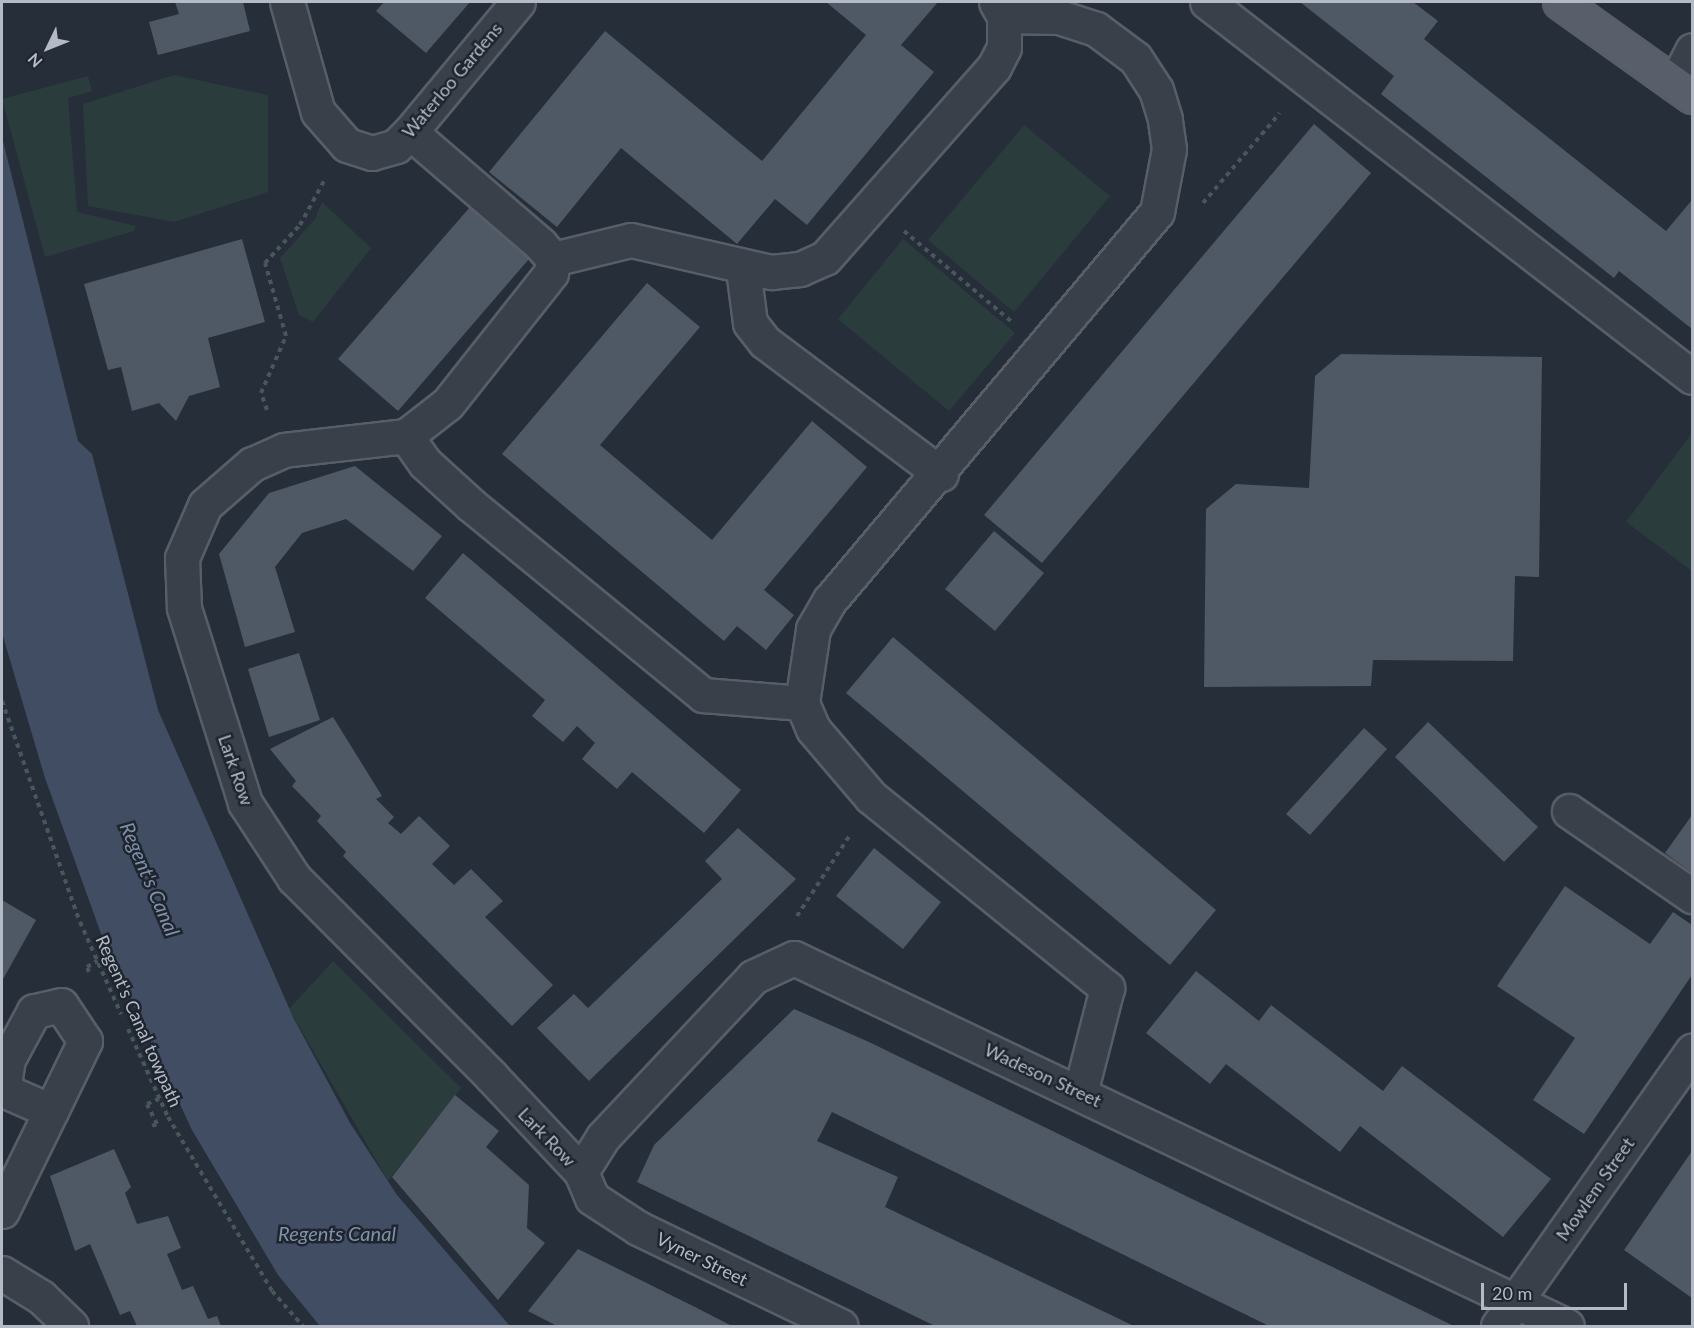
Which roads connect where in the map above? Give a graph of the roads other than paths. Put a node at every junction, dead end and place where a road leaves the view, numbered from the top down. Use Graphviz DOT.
graph roads {
  1 [pos="287,2"];
  2 [pos="518,2"];
  3 [pos="1207,2"];
  4 [pos="1560,2"];
  5 [pos="1000,9"];
  6 [pos="1692,50"];
  7 [pos="1684,90"];
  8 [pos="410,132"];
  9 [pos="553,259"];
  10 [pos="743,269"];
  11 [pos="1692,375"];
  12 [pos="406,436"];
  13 [pos="940,474"];
  14 [pos="802,703"];
  15 [pos="1569,811"];
  16 [pos="1692,896"];
  17 [pos="1692,1051"];
  18 [pos="1080,1093"];
  19 [pos="51,1111"];
  20 [pos="581,1172"];
  21 [pos="2,1211"];
  22 [pos="2,1273"];
  23 [pos="1507,1314"];
  24 [pos="71,1326"];
  25 [pos="841,1326"];
  26 [pos="1567,1326"];
  1 -- 8 [label="street, Waterloo Gardens"];
  2 -- 8 [label="street, Waterloo Gardens"];
  3 -- 11 [label="street"];
  4 -- 7 [label="main road"];
  5 -- 10 [label="street"];
  5 -- 13 [label="street"];
  6 -- 7 [label="street"];
  8 -- 9 [label="street"];
  9 -- 10 [label="street"];
  9 -- 12 [label="street"];
  10 -- 13 [label="street"];
  12 -- 14 [label="street"];
  12 -- 20 [label="street, Lark Row"];
  13 -- 14 [label="street"];
  14 -- 18 [label="street"];
  15 -- 16 [label="street"];
  17 -- 23 [label="street, Mowlem Street"];
  18 -- 20 [label="street, Wadeson Street"];
  18 -- 23 [label="street, Wadeson Street"];
  19 -- 21 [label="street"];
  20 -- 25 [label="street, Vyner Street"];
  22 -- 24 [label="street"];
  23 -- 26 [label="street, Wadeson Street"];
}
